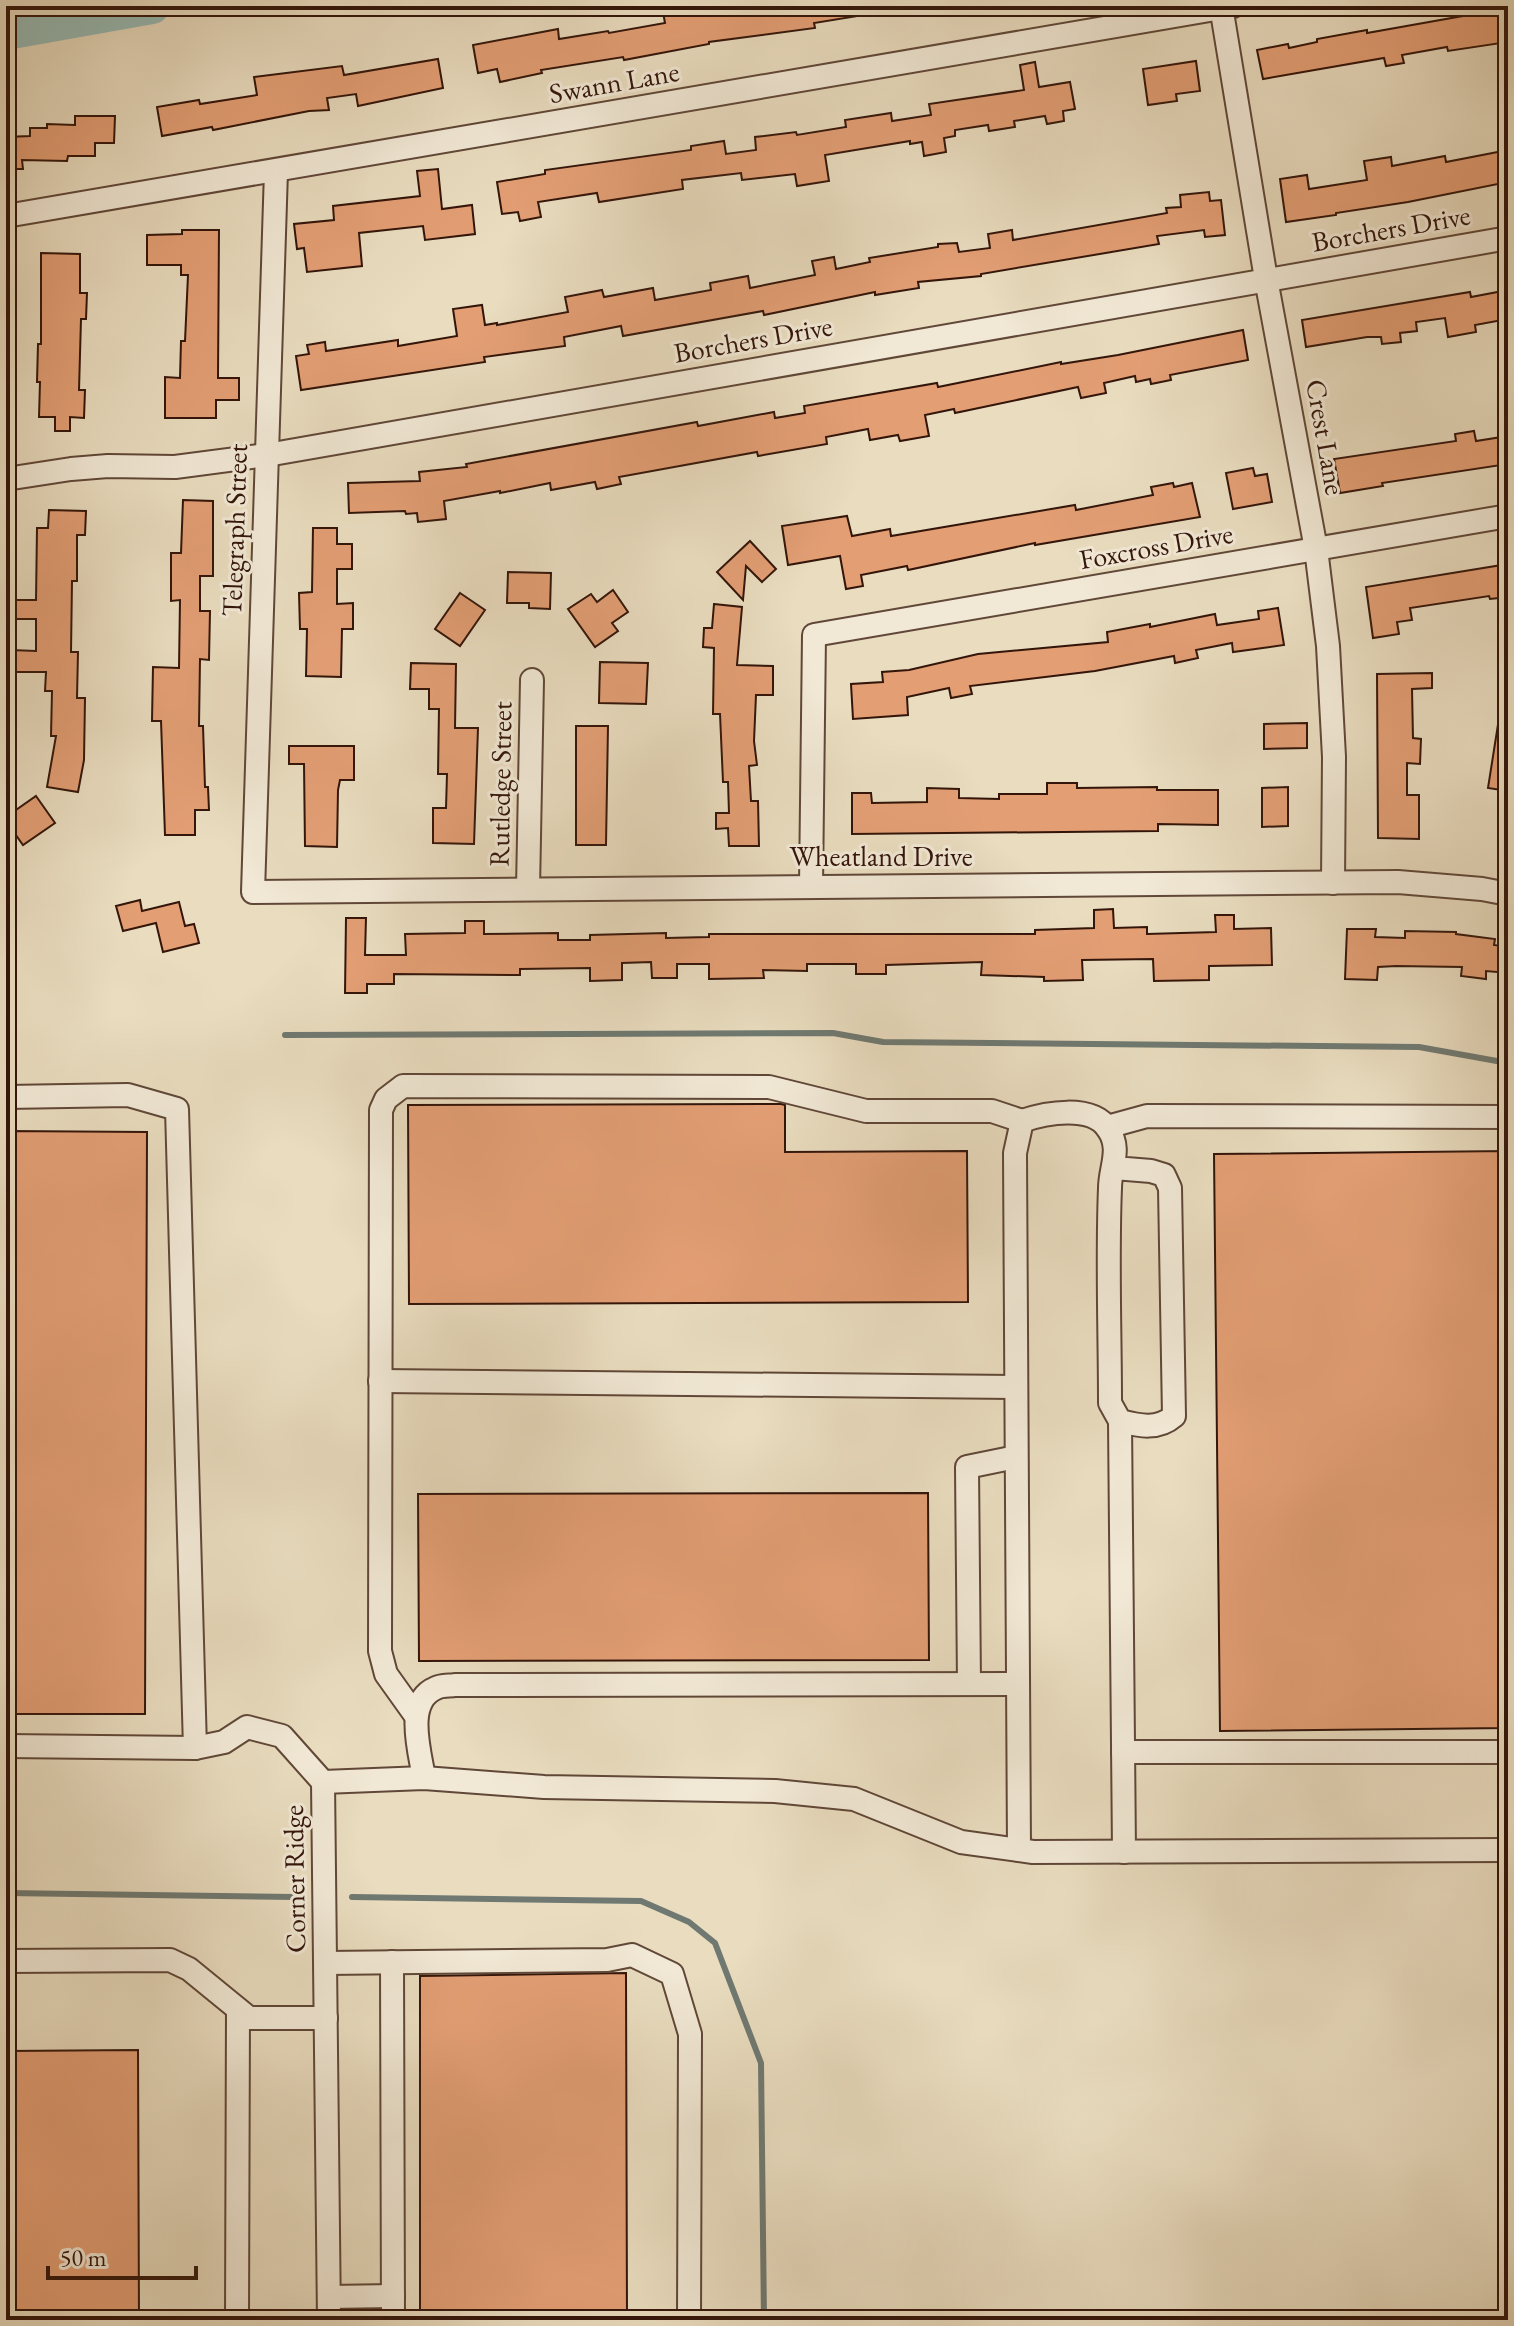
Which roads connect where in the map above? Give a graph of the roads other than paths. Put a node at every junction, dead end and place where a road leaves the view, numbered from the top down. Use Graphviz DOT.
graph roads {
  1 [pos="1225,7"];
  2 [pos="276,171"];
  3 [pos="6,216"];
  4 [pos="1508,238"];
  5 [pos="1266,279"];
  6 [pos="267,455"];
  7 [pos="6,479"];
  8 [pos="1508,516"];
  9 [pos="1316,549"];
  10 [pos="532,680"];
  11 [pos="1333,883"];
  12 [pos="811,886"];
  13 [pos="528,889"];
  14 [pos="253,892"];
  15 [pos="1508,894"];
  16 [pos="6,1097"];
  17 [pos="1508,1117"];
  18 [pos="1022,1121"];
  19 [pos="1107,1127"];
  20 [pos="1114,1168"];
  21 [pos="380,1381"];
  22 [pos="1015,1387"];
  23 [pos="1120,1421"];
  24 [pos="1016,1457"];
  25 [pos="969,1684"];
  26 [pos="1017,1684"];
  27 [pos="416,1716"];
  28 [pos="6,1746"];
  29 [pos="195,1748"];
  30 [pos="1123,1752"];
  31 [pos="1508,1752"];
  32 [pos="424,1778"];
  33 [pos="323,1782"];
  34 [pos="1019,1850"];
  35 [pos="1508,1850"];
  36 [pos="1124,1852"];
  37 [pos="6,1961"];
  38 [pos="392,1962"];
  39 [pos="326,1963"];
  40 [pos="238,2010"];
  41 [pos="326,2018"];
  42 [pos="393,2296"];
  43 [pos="329,2297"];
  44 [pos="237,2320"];
  45 [pos="329,2320"];
  46 [pos="393,2320"];
  47 [pos="689,2320"];
  1 -- 2 [label="street, Swann Lane"];
  1 -- 5 [label="street, Crest Lane"];
  2 -- 3 [label="street, Swann Lane"];
  2 -- 6 [label="street, Telegraph Street"];
  4 -- 5 [label="street, Borchers Drive"];
  5 -- 6 [label="street, Borchers Drive"];
  5 -- 9 [label="street, Crest Lane"];
  6 -- 7 [label="street, Borchers Drive"];
  6 -- 14 [label="street, Telegraph Street"];
  8 -- 9 [label="street, Foxcross Drive"];
  9 -- 11 [label="street, Crest Lane"];
  9 -- 12 [label="street, Foxcross Drive"];
  10 -- 13 [label="street, Rutledge Street"];
  11 -- 12 [label="street, Wheatland Drive"];
  11 -- 15 [label="street, Wheatland Drive"];
  12 -- 13 [label="street, Wheatland Drive"];
  13 -- 14 [label="street, Wheatland Drive"];
  16 -- 29 [label="street"];
  17 -- 19 [label="street"];
  18 -- 19 [label="street"];
  18 -- 21 [label="street"];
  18 -- 22 [label="street"];
  19 -- 20 [label="street"];
  20 -- 23 [label="street"];
  20 -- 23 [label="street"];
  21 -- 22 [label="street"];
  21 -- 27 [label="street"];
  22 -- 24 [label="street"];
  23 -- 30 [label="street"];
  24 -- 25 [label="street"];
  24 -- 26 [label="street"];
  25 -- 26 [label="street"];
  25 -- 27 [label="street"];
  26 -- 34 [label="street"];
  27 -- 32 [label="street"];
  28 -- 29 [label="street, Corner Ridge"];
  29 -- 33 [label="street, Corner Ridge"];
  30 -- 31 [label="street"];
  30 -- 36 [label="street"];
  32 -- 33 [label="street"];
  32 -- 34 [label="street"];
  33 -- 39 [label="street, Corner Ridge"];
  34 -- 36 [label="street"];
  35 -- 36 [label="street"];
  37 -- 40 [label="street"];
  38 -- 39 [label="street"];
  38 -- 42 [label="street"];
  38 -- 47 [label="street"];
  39 -- 41 [label="street, Corner Ridge"];
  40 -- 41 [label="street"];
  40 -- 44 [label="street"];
  41 -- 43 [label="street, Corner Ridge"];
  42 -- 43 [label="street"];
  42 -- 46 [label="street"];
  43 -- 45 [label="street, Corner Ridge"];
}
